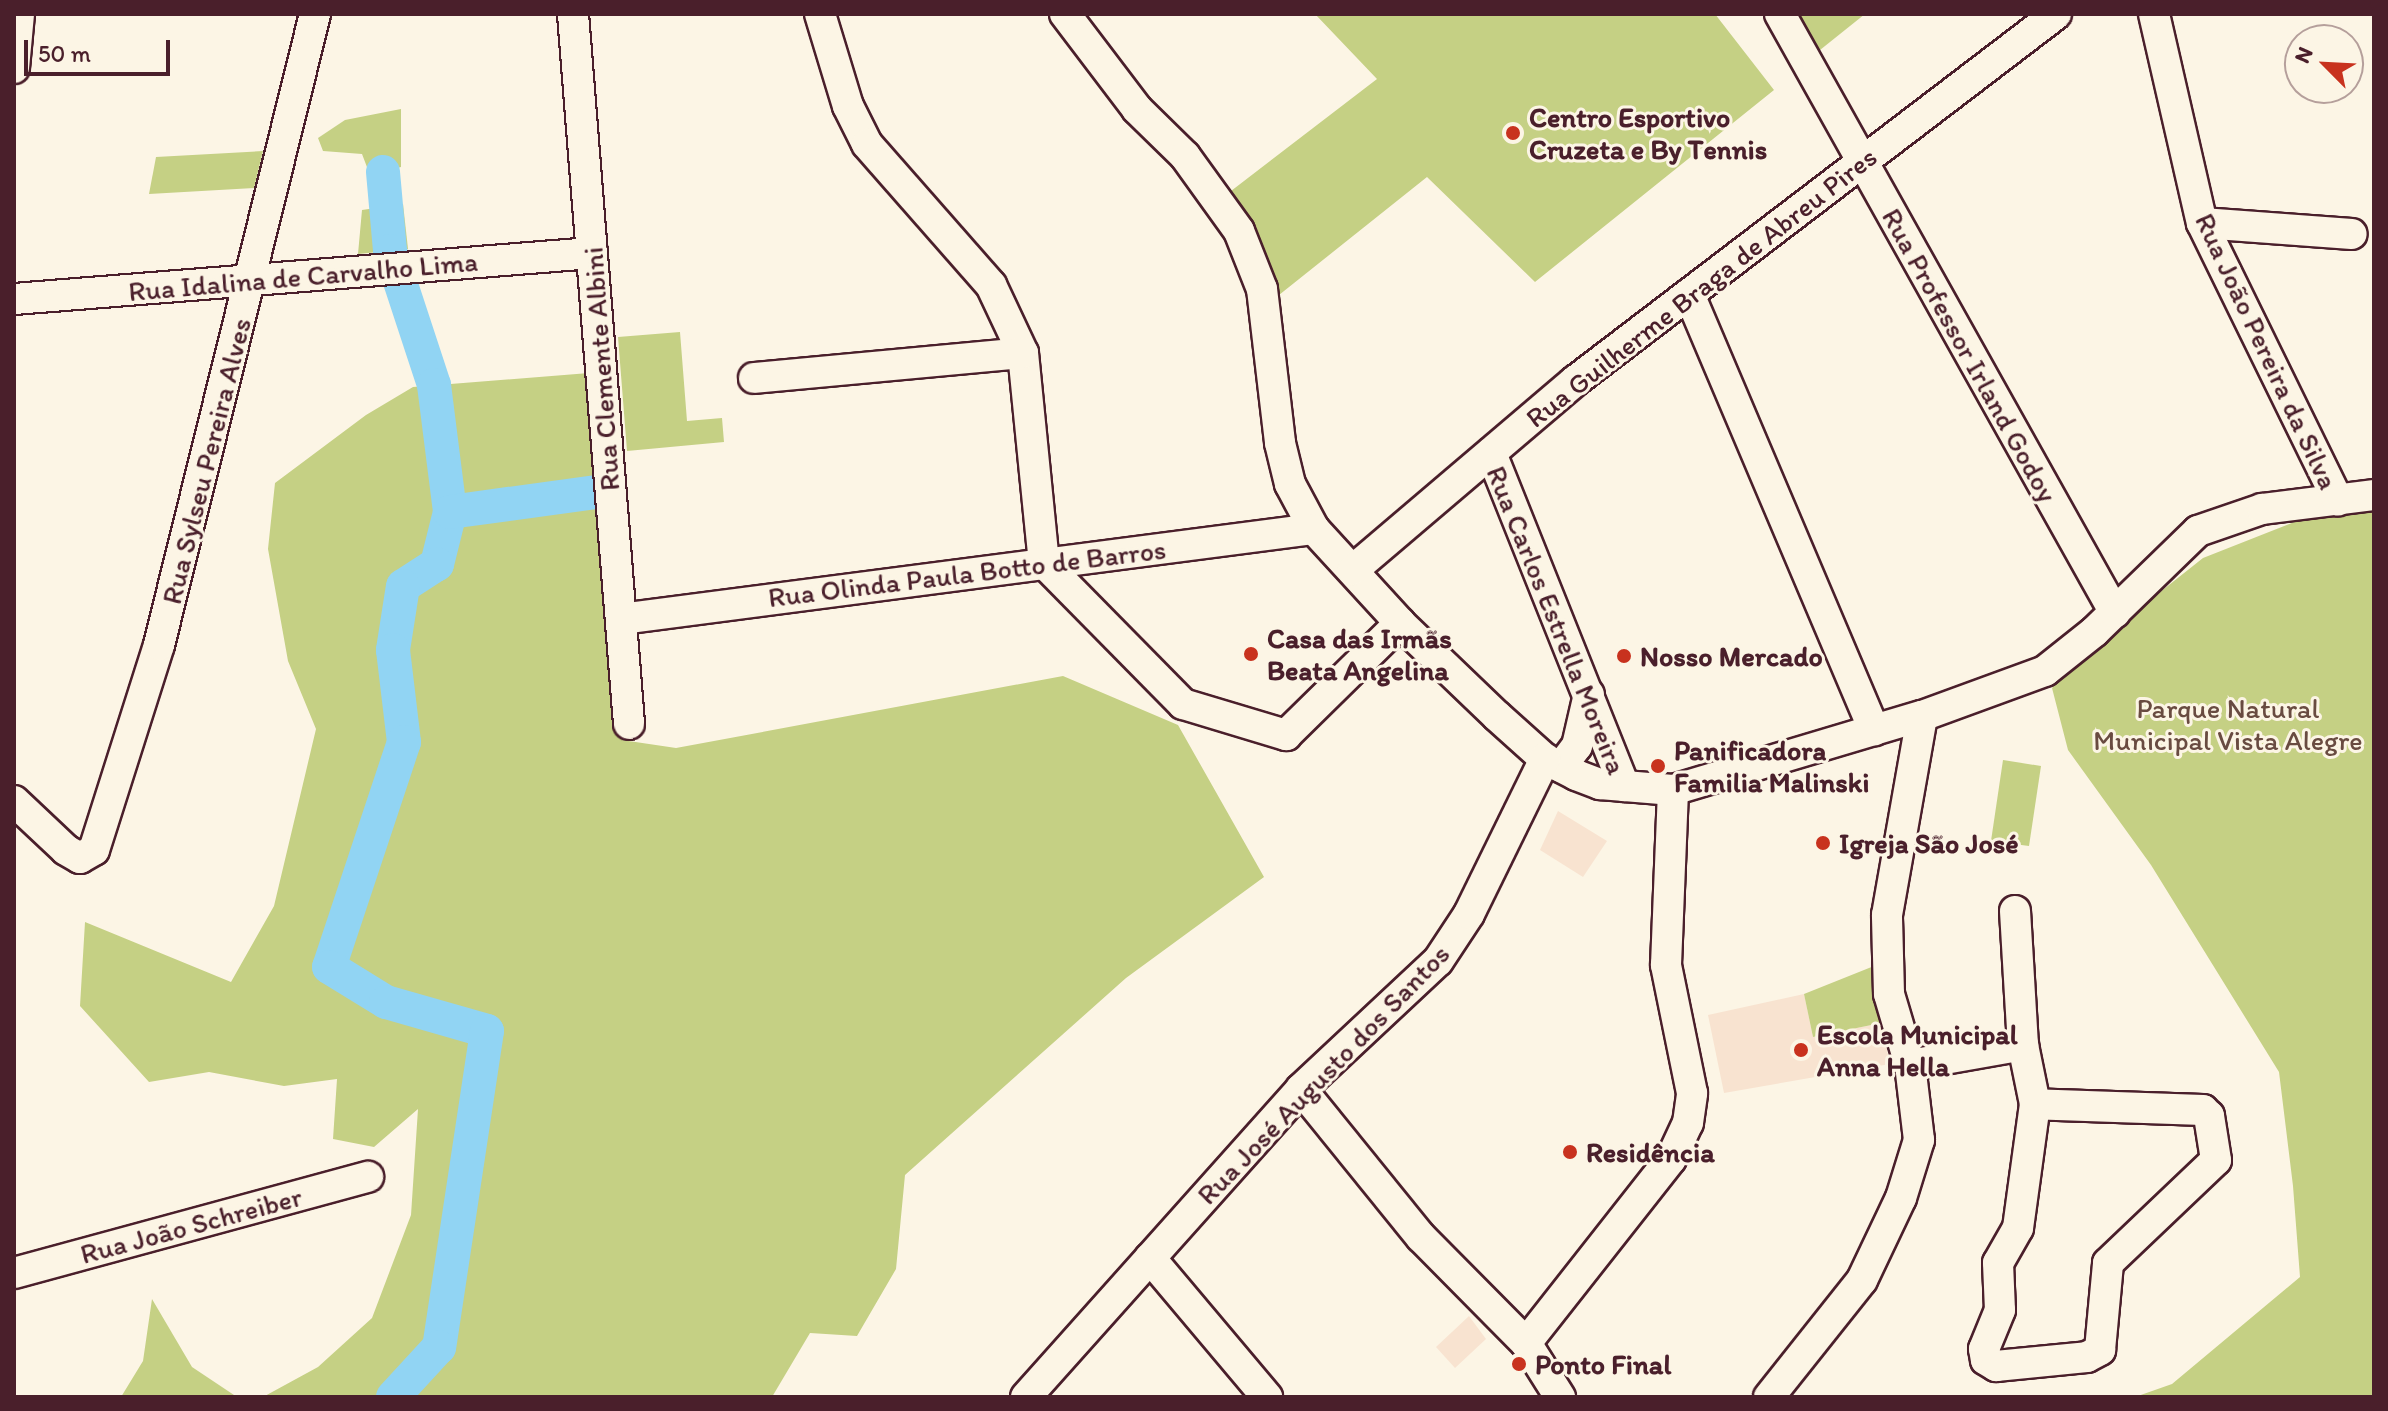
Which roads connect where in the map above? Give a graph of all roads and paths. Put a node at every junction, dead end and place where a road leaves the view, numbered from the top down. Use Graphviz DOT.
graph roads {
  1 [pos="315,14"];
  2 [pos="573,14"];
  3 [pos="820,14"];
  4 [pos="1065,14"];
  5 [pos="1780,14"];
  6 [pos="2056,14"];
  7 [pos="2154,14"];
  8 [pos="17,24"];
  9 [pos="14,68"];
  10 [pos="1862,161"];
  11 [pos="2202,223"];
  12 [pos="2352,234"];
  13 [pos="592,253"];
  14 [pos="252,281"];
  15 [pos="1689,294"];
  16 [pos="14,299"];
  17 [pos="1023,353"];
  18 [pos="754,378"];
  19 [pos="1491,453"];
  20 [pos="2374,495"];
  21 [pos="2338,501"];
  22 [pos="1314,529"];
  23 [pos="1044,563"];
  24 [pos="1353,570"];
  25 [pos="2115,613"];
  26 [pos="621,619"];
  27 [pos="1400,623"];
  28 [pos="1589,692"];
  29 [pos="1922,716"];
  30 [pos="629,724"];
  31 [pos="1874,730"];
  32 [pos="1553,763"];
  33 [pos="1624,786"];
  34 [pos="1673,790"];
  35 [pos="14,801"];
  36 [pos="2015,911"];
  37 [pos="2023,1045"];
  38 [pos="1910,1065"];
  39 [pos="1301,1089"];
  40 [pos="2035,1104"];
  41 [pos="368,1177"];
  42 [pos="1150,1258"];
  43 [pos="14,1273"];
  44 [pos="1526,1343"];
  45 [pos="1026,1397"];
  46 [pos="1267,1397"];
  47 [pos="1560,1397"];
  48 [pos="1769,1397"];
  1 -- 14 [label="street, Rua Sylseu Pereira Alves"];
  2 -- 13 [label="street, Rua Clemente Albini"];
  3 -- 17 [label="street"];
  4 -- 22 [label="street"];
  5 -- 10 [label="street, Rua Professor Irland Godoy"];
  6 -- 10 [label="street, Rua Guilherme Braga de Abreu Pires"];
  7 -- 11 [label="street, Rua João Pereira da Silva"];
  8 -- 9 [label="street"];
  10 -- 15 [label="street, Rua Guilherme Braga de Abreu Pires"];
  10 -- 25 [label="street, Rua Professor Irland Godoy"];
  11 -- 12 [label="street"];
  11 -- 21 [label="street, Rua João Pereira da Silva"];
  13 -- 14 [label="street, Rua Idalina de Carvalho Lima"];
  13 -- 26 [label="street, Rua Clemente Albini"];
  14 -- 16 [label="street, Rua Idalina de Carvalho Lima"];
  14 -- 35 [label="street, Rua Sylseu Pereira Alves"];
  15 -- 19 [label="street, Rua Guilherme Braga de Abreu Pires"];
  15 -- 31 [label="street"];
  17 -- 18 [label="street"];
  17 -- 23 [label="street"];
  19 -- 24 [label="street, Rua Guilherme Braga de Abreu Pires"];
  19 -- 28 [label="street, Rua Carlos Estrella Moreira"];
  20 -- 21 [label="street"];
  21 -- 25 [label="street"];
  22 -- 23 [label="street, Rua Olinda Paula Botto de Barros"];
  22 -- 24 [label="street"];
  23 -- 26 [label="street, Rua Olinda Paula Botto de Barros"];
  23 -- 27 [label="street"];
  24 -- 27 [label="street"];
  25 -- 29 [label="street"];
  26 -- 30 [label="street, Rua Clemente Albini"];
  27 -- 32 [label="street"];
  28 -- 32 [label="street, Rua José Augusto dos Santos"];
  28 -- 33 [label="street, Rua Carlos Estrella Moreira"];
  29 -- 31 [label="street"];
  29 -- 38 [label="street"];
  31 -- 34 [label="street"];
  32 -- 33 [label="street"];
  32 -- 39 [label="street, Rua José Augusto dos Santos"];
  33 -- 34 [label="street"];
  34 -- 44 [label="street"];
  36 -- 37 [label="street"];
  37 -- 38 [label="street"];
  37 -- 40 [label="street"];
  38 -- 48 [label="street"];
  39 -- 42 [label="street, Rua José Augusto dos Santos"];
  39 -- 44 [label="street"];
  40 -- 40 [label="street"];
  41 -- 43 [label="street, Rua João Schreiber"];
  42 -- 45 [label="street, Rua José Augusto dos Santos"];
  42 -- 46 [label="street"];
  44 -- 47 [label="street"];
}
